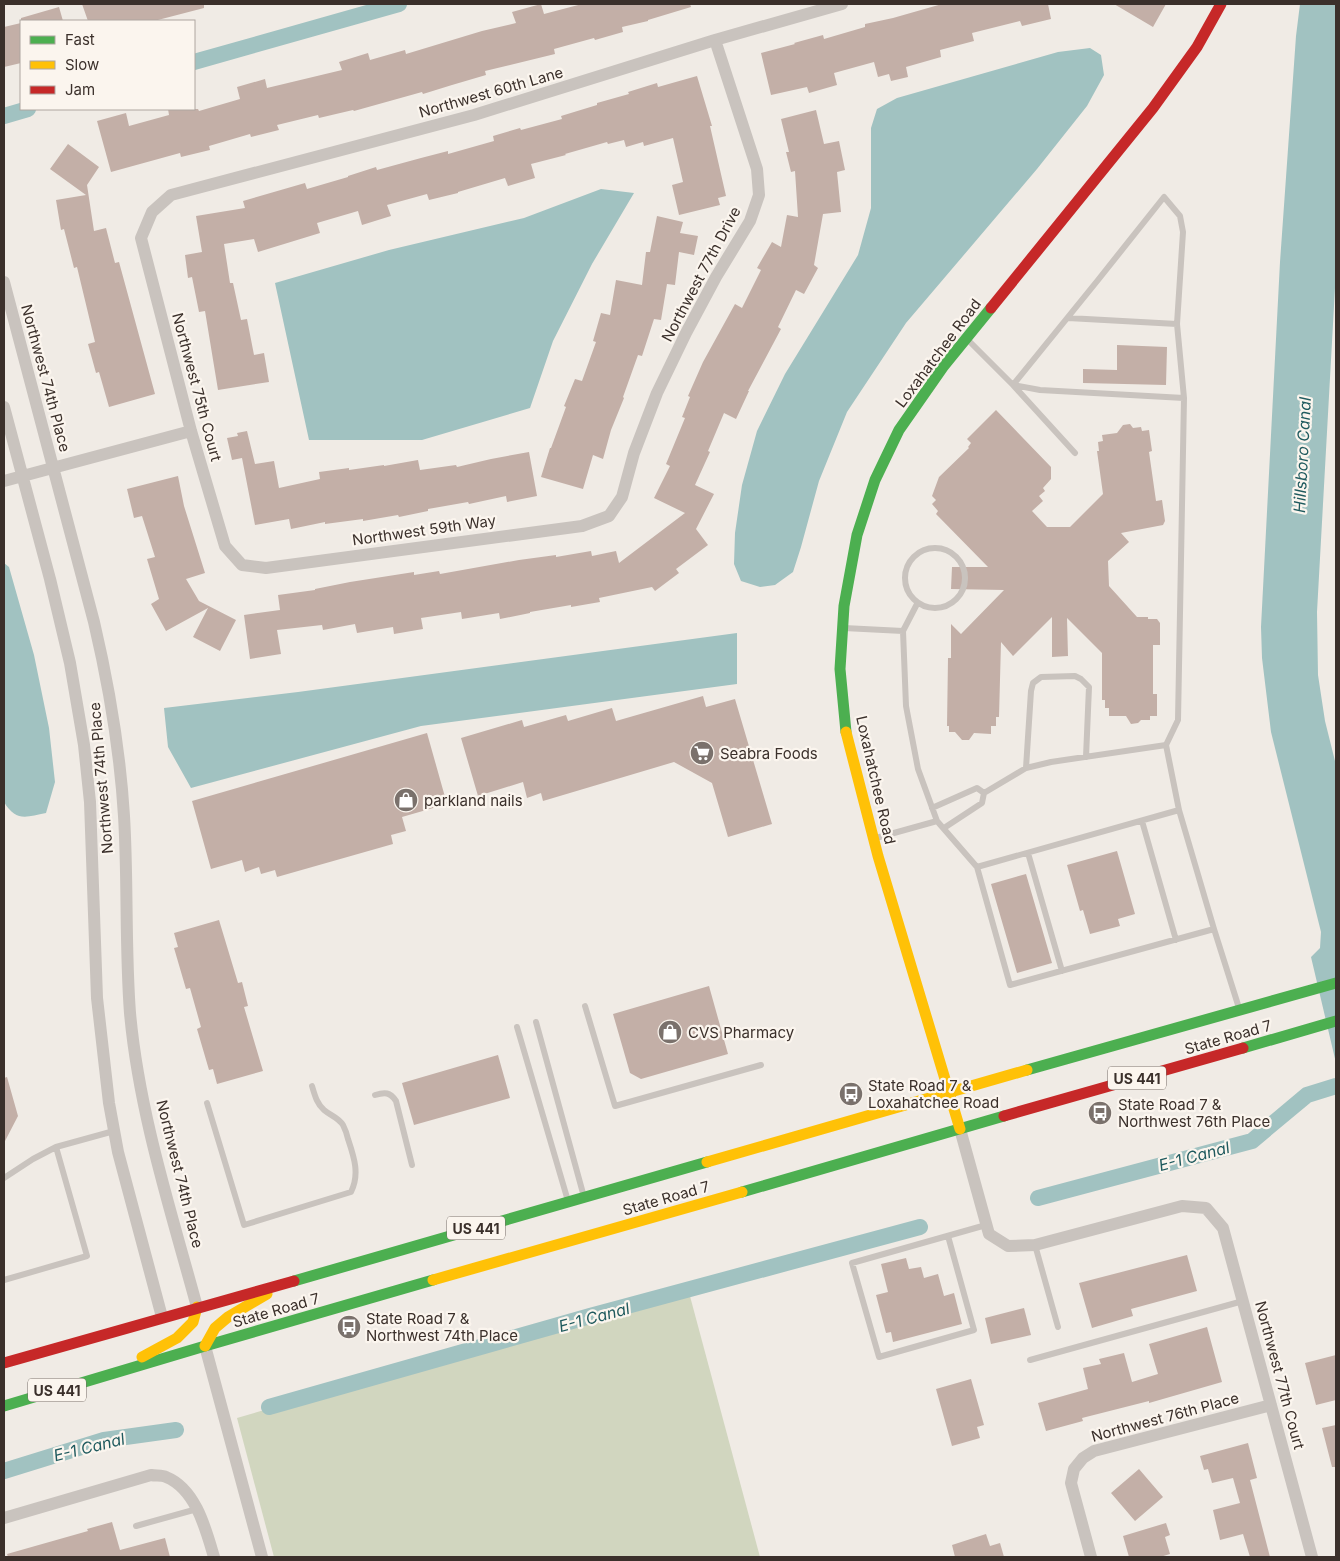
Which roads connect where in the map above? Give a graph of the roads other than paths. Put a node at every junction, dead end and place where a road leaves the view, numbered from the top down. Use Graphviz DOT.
graph roads {
  1 [pos="842,4"];
  2 [pos="1221,4"];
  3 [pos="715,40"];
  4 [pos="152,212"];
  5 [pos="4,282"];
  6 [pos="1068,318"];
  7 [pos="1177,324"];
  8 [pos="967,338"];
  9 [pos="1013,384"];
  10 [pos="1184,398"];
  11 [pos="4,407"];
  12 [pos="191,431"];
  13 [pos="1075,454"];
  14 [pos="53,468"];
  15 [pos="22,476"];
  16 [pos="4,481"];
  17 [pos="609,516"];
  18 [pos="242,565"];
  19 [pos="917,604"];
  20 [pos="843,628"];
  21 [pos="903,630"];
  22 [pos="1166,745"];
  23 [pos="1086,757"];
  24 [pos="1026,768"];
  25 [pos="984,793"];
  26 [pos="932,808"];
  27 [pos="1179,810"];
  28 [pos="937,821"];
  29 [pos="1142,821"];
  30 [pos="944,828"];
  31 [pos="873,839"];
  32 [pos="1028,853"];
  33 [pos="977,867"];
  34 [pos="1214,929"];
  35 [pos="1176,940"];
  36 [pos="1062,971"];
  37 [pos="1336,983"];
  38 [pos="586,1006"];
  39 [pos="1239,1010"];
  40 [pos="1336,1021"];
  41 [pos="536,1022"];
  42 [pos="517,1027"];
  43 [pos="761,1065"];
  44 [pos="312,1086"];
  45 [pos="949,1092"];
  46 [pos="375,1095"];
  47 [pos="207,1103"];
  48 [pos="960,1129"];
  49 [pos="114,1131"];
  50 [pos="56,1147"];
  51 [pos="412,1165"];
  52 [pos="4,1178"];
  53 [pos="585,1198"];
  54 [pos="568,1202"];
  55 [pos="986,1224"];
  56 [pos="948,1236"];
  57 [pos="1036,1245"];
  58 [pos="4,1280"];
  59 [pos="289,1281"];
  60 [pos="1243,1301"];
  61 [pos="198,1307"];
  62 [pos="162,1317"];
  63 [pos="1058,1327"];
  64 [pos="205,1346"];
  65 [pos="1030,1360"];
  66 [pos="4,1363"];
  67 [pos="110,1374"];
  68 [pos="4,1406"];
  69 [pos="1271,1406"];
  70 [pos="197,1509"];
  71 [pos="4,1518"];
  72 [pos="136,1526"];
  73 [pos="214,1557"];
  74 [pos="262,1557"];
  75 [pos="1091,1557"];
  76 [pos="1312,1557"];
  1 -- 3 [label="street, Northwest 60th Lane"];
  2 -- 8 [label="main road, Loxahatchee Road"];
  3 -- 4 [label="street, Northwest 60th Lane"];
  3 -- 17 [label="street, Northwest 77th Drive"];
  4 -- 12 [label="street, Northwest 75th Court"];
  5 -- 14 [label="street, Northwest 74th Place"];
  6 -- 7 [label="lane"];
  6 -- 7 [label="lane"];
  6 -- 9 [label="lane"];
  7 -- 10 [label="lane"];
  8 -- 9 [label="lane"];
  8 -- 20 [label="main road, Loxahatchee Road"];
  9 -- 10 [label="lane"];
  9 -- 13 [label="lane"];
  10 -- 22 [label="lane"];
  11 -- 15 [label="street, Northwest 74th Place"];
  12 -- 14 [label="street"];
  12 -- 18 [label="street, Northwest 75th Court"];
  14 -- 15 [label="street"];
  14 -- 61 [label="street, Northwest 74th Place"];
  15 -- 16 [label="street"];
  15 -- 49 [label="street, Northwest 74th Place"];
  17 -- 18 [label="street, Northwest 59th Way"];
  19 -- 19 [label="lane"];
  19 -- 21 [label="lane"];
  20 -- 21 [label="lane"];
  20 -- 31 [label="main road, Loxahatchee Road"];
  21 -- 26 [label="lane"];
  22 -- 23 [label="lane"];
  22 -- 27 [label="lane"];
  23 -- 24 [label="lane"];
  23 -- 24 [label="lane"];
  24 -- 25 [label="lane"];
  25 -- 26 [label="lane"];
  25 -- 30 [label="lane"];
  26 -- 28 [label="lane"];
  27 -- 29 [label="lane"];
  27 -- 34 [label="lane"];
  28 -- 30 [label="lane"];
  28 -- 31 [label="lane"];
  29 -- 32 [label="lane"];
  29 -- 35 [label="lane"];
  30 -- 33 [label="lane"];
  31 -- 45 [label="main road, Loxahatchee Road"];
  32 -- 33 [label="lane"];
  32 -- 36 [label="lane"];
  33 -- 36 [label="lane"];
  34 -- 35 [label="lane"];
  34 -- 39 [label="lane"];
  35 -- 36 [label="lane"];
  37 -- 39 [label="main road, State Road 7 / US 441"];
  38 -- 43 [label="lane"];
  39 -- 45 [label="main road, State Road 7 / US 441"];
  40 -- 48 [label="main road, State Road 7 / US 441"];
  41 -- 53 [label="lane"];
  42 -- 54 [label="lane"];
  44 -- 47 [label="lane"];
  45 -- 48 [label="main road, Loxahatchee Road"];
  45 -- 53 [label="main road, State Road 7 / US 441"];
  46 -- 51 [label="lane"];
  48 -- 55 [label="street"];
  48 -- 64 [label="main road, State Road 7 / US 441"];
  49 -- 50 [label="lane"];
  49 -- 62 [label="street, Northwest 74th Place"];
  50 -- 52 [label="lane"];
  50 -- 58 [label="lane"];
  53 -- 54 [label="main road, State Road 7 / US 441"];
  54 -- 59 [label="main road, State Road 7 / US 441"];
  55 -- 56 [label="lane"];
  55 -- 57 [label="street"];
  56 -- 56 [label="lane"];
  57 -- 60 [label="street, Northwest 77th Court"];
  57 -- 63 [label="lane"];
  59 -- 61 [label="main road, State Road 7 / US 441"];
  59 -- 64 [label="main road"];
  60 -- 65 [label="lane"];
  60 -- 69 [label="street, Northwest 77th Court"];
  61 -- 62 [label="main road, State Road 7 / US 441"];
  61 -- 67 [label="main road"];
  62 -- 66 [label="main road, State Road 7 / US 441"];
  64 -- 67 [label="main road, State Road 7 / US 441"];
  64 -- 74 [label="street"];
  67 -- 68 [label="main road, State Road 7 / US 441"];
  69 -- 75 [label="street, Northwest 76th Place"];
  69 -- 76 [label="street, Northwest 77th Court"];
  70 -- 71 [label="street"];
  70 -- 72 [label="lane"];
  70 -- 73 [label="street"];
}
